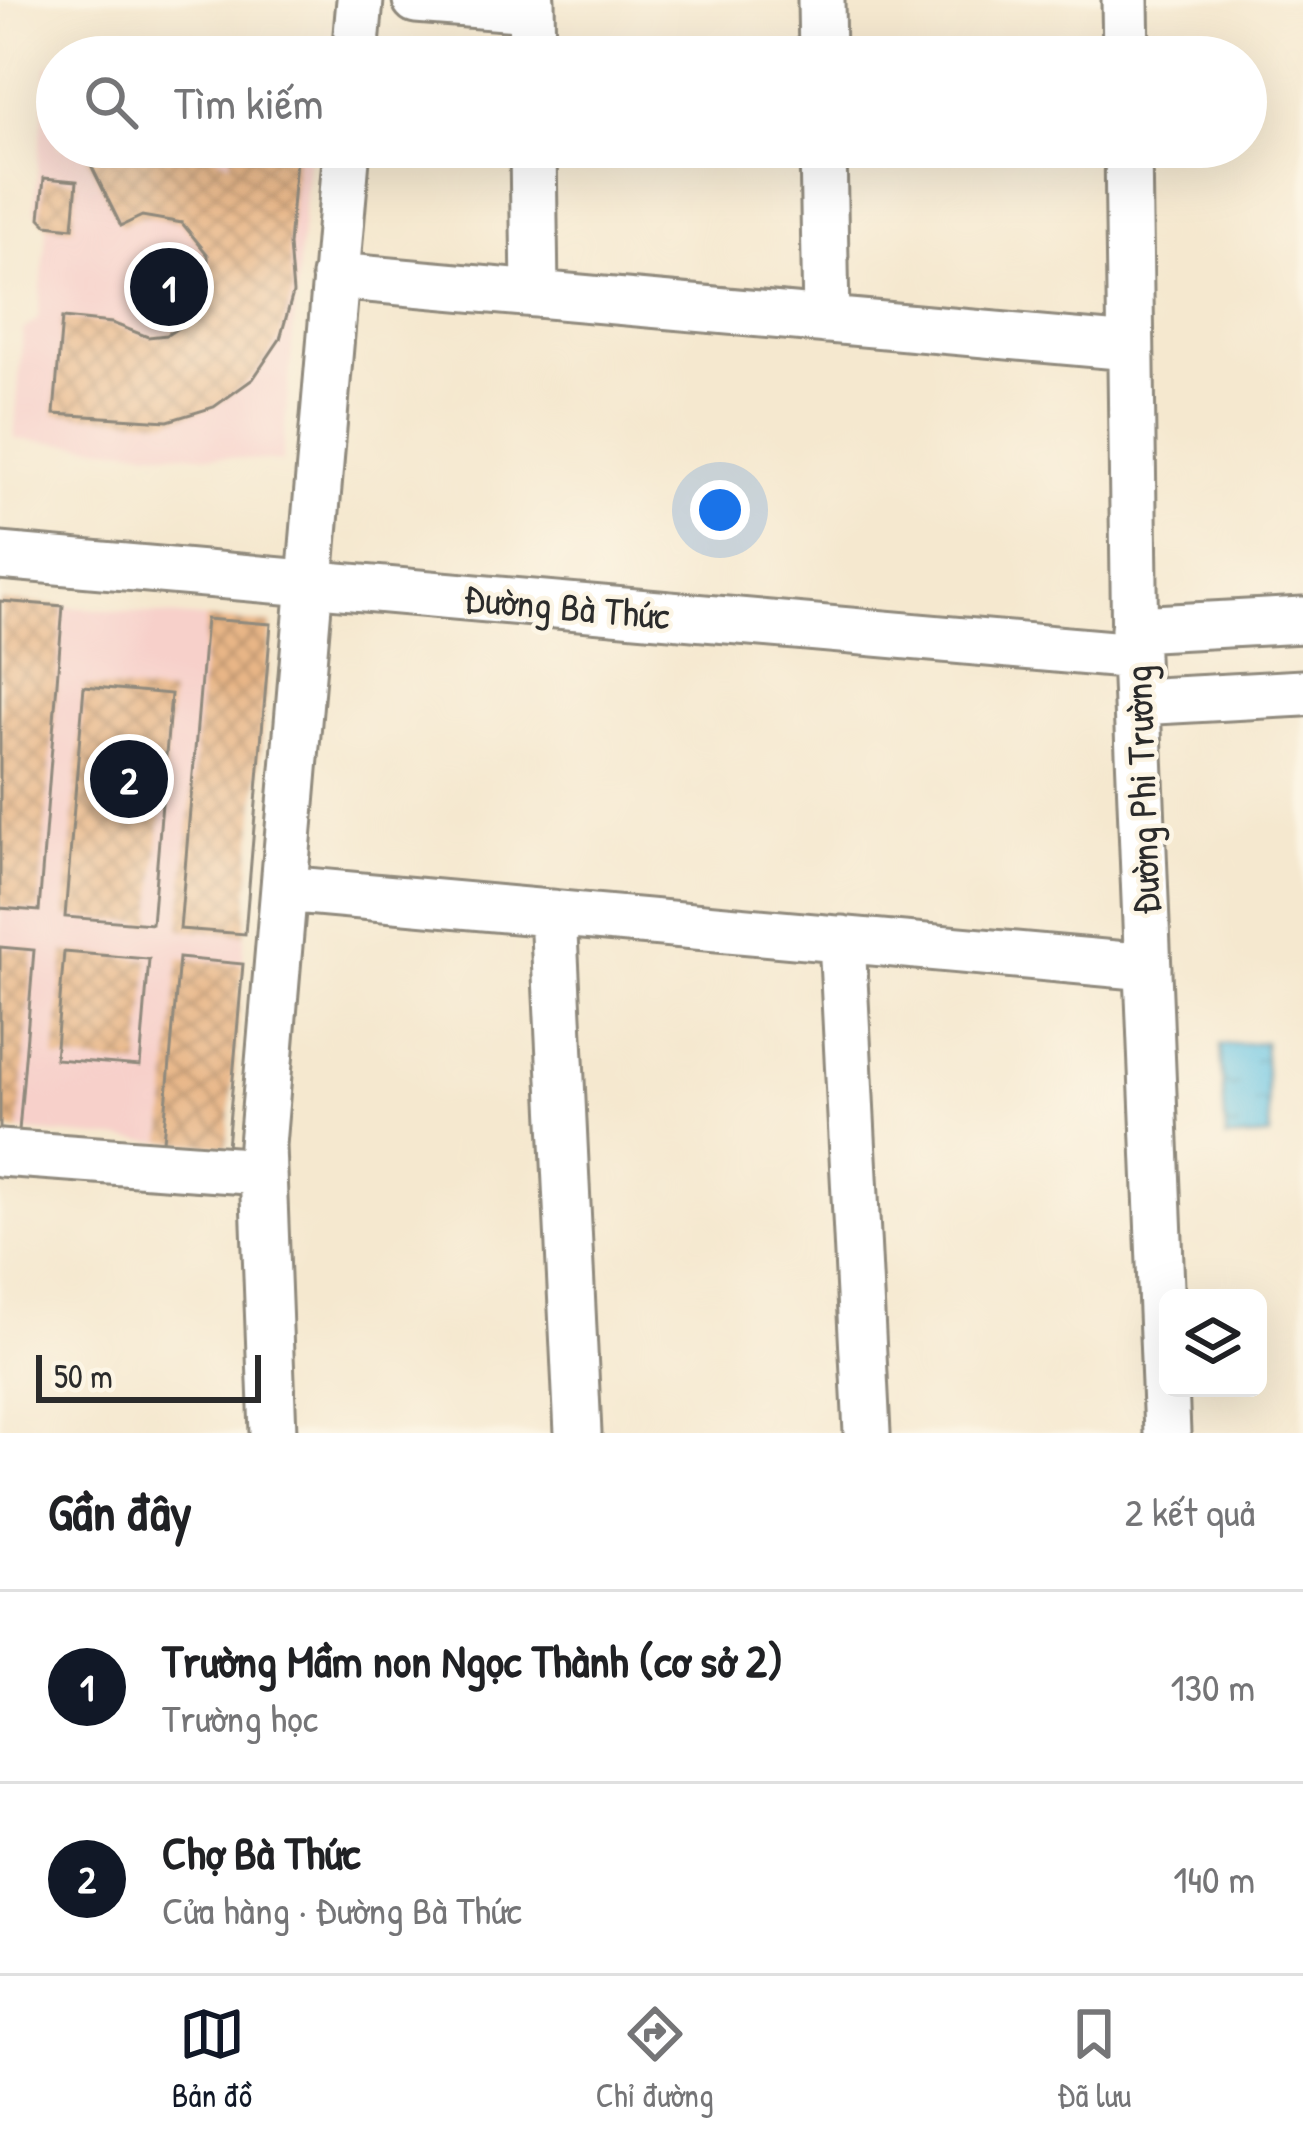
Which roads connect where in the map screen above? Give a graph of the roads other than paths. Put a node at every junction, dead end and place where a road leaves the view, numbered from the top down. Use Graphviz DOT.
graph roads {
  1 [pos="360,0"];
  2 [pos="416,0"];
  3 [pos="821,0"];
  4 [pos="1125,0"];
  5 [pos="531,5"];
  6 [pos="357,36"];
  7 [pos="532,36"];
  8 [pos="822,36"];
  9 [pos="1126,36"];
  10 [pos="345,168"];
  11 [pos="533,168"];
  12 [pos="823,168"];
  13 [pos="1128,168"];
  14 [pos="335,276"];
  15 [pos="535,294"];
  16 [pos="826,320"];
  17 [pos="1130,347"];
  18 [pos="0,556"];
  19 [pos="310,583"];
  20 [pos="1303,620"];
  21 [pos="1135,643"];
  22 [pos="1303,693"];
  23 [pos="1137,702"];
  24 [pos="284,889"];
  25 [pos="553,913"];
  26 [pos="842,939"];
  27 [pos="1148,968"];
  28 [pos="0,1153"];
  29 [pos="261,1172"];
  30 [pos="273,1433"];
  31 [pos="578,1433"];
  32 [pos="867,1433"];
  33 [pos="1167,1433"];
  1 -- 6 [label="street"];
  2 -- 5 [label="street"];
  3 -- 8 [label="street"];
  4 -- 9 [label="street"];
  5 -- 7 [label="street"];
  10 -- 14 [label="street"];
  11 -- 15 [label="street"];
  12 -- 16 [label="street"];
  13 -- 17 [label="street, Đường Phi Trường"];
  14 -- 15 [label="street"];
  14 -- 19 [label="street"];
  15 -- 16 [label="street"];
  16 -- 17 [label="street"];
  17 -- 21 [label="street, Đường Phi Trường"];
  18 -- 19 [label="street, Đường Bà Thức"];
  19 -- 21 [label="street, Đường Bà Thức"];
  19 -- 24 [label="street"];
  20 -- 21 [label="street, Đường Bà Thức"];
  21 -- 23 [label="street, Đường Phi Trường"];
  22 -- 23 [label="street"];
  23 -- 27 [label="street, Đường Phi Trường"];
  24 -- 25 [label="street"];
  24 -- 29 [label="street"];
  25 -- 26 [label="street"];
  25 -- 31 [label="street"];
  26 -- 27 [label="street"];
  26 -- 32 [label="street"];
  27 -- 33 [label="street, Đường Phi Trường"];
  28 -- 29 [label="street"];
  29 -- 30 [label="street"];
}
